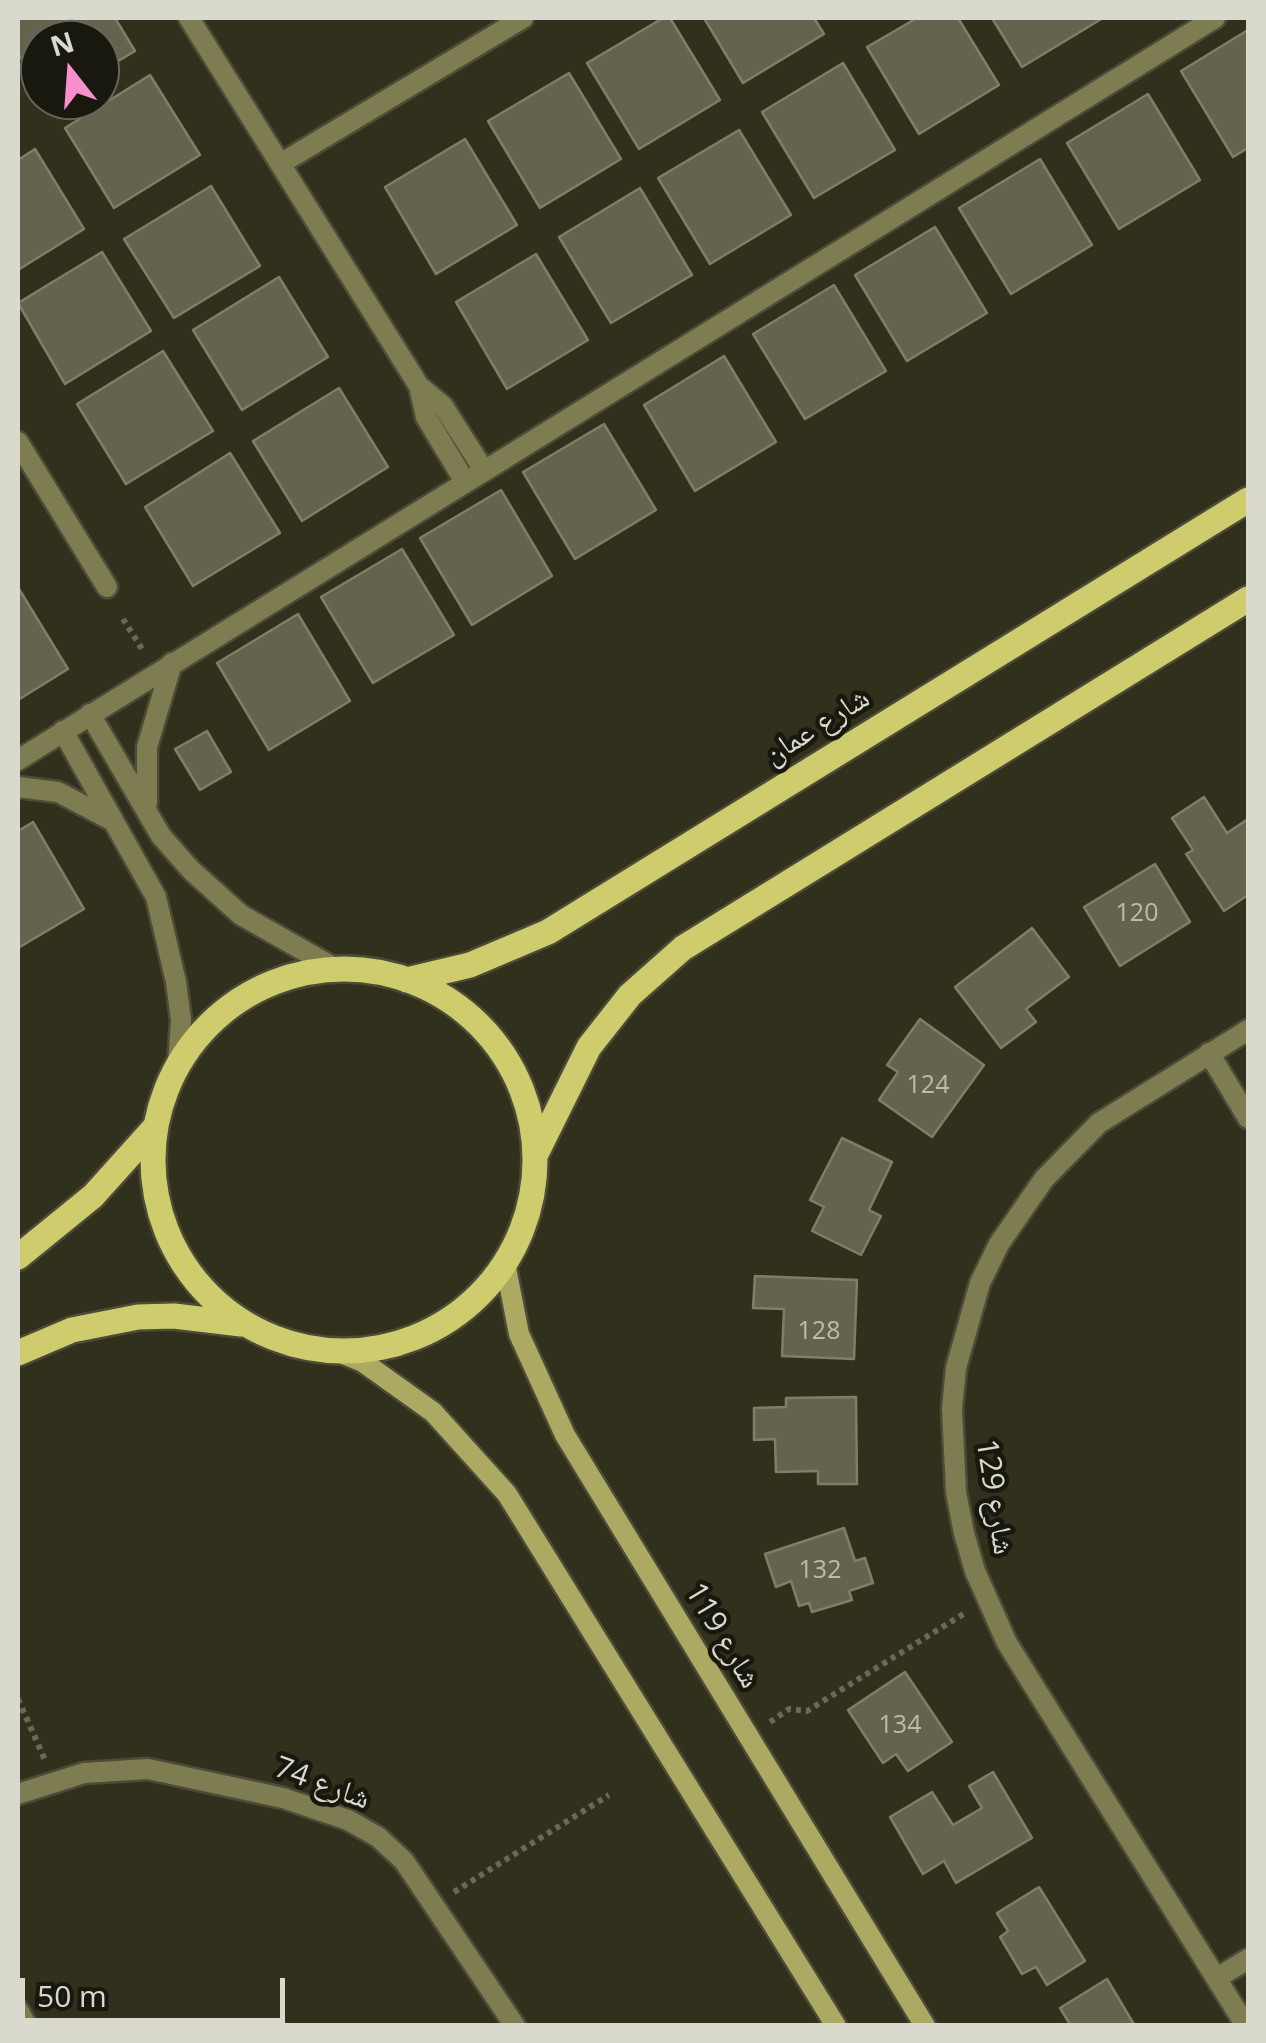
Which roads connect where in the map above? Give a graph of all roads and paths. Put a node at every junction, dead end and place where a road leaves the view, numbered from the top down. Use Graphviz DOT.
graph roads {
  1 [pos="189,18"];
  2 [pos="522,18"];
  3 [pos="1215,18"];
  4 [pos="280,164"];
  5 [pos="419,386"];
  6 [pos="18,442"];
  7 [pos="483,468"];
  8 [pos="464,480"];
  9 [pos="1248,500"];
  10 [pos="107,587"];
  11 [pos="1248,598"];
  12 [pos="123,619"];
  13 [pos="164,668"];
  14 [pos="90,714"];
  15 [pos="63,731"];
  16 [pos="18,760"];
  17 [pos="18,786"];
  18 [pos="149,815"];
  19 [pos="118,825"];
  20 [pos="338,970"];
  21 [pos="407,980"];
  22 [pos="1248,1030"];
  23 [pos="1209,1053"];
  24 [pos="178,1064"];
  25 [pos="1248,1118"];
  26 [pos="156,1126"];
  27 [pos="536,1154"];
  28 [pos="18,1257"];
  29 [pos="505,1264"];
  30 [pos="247,1325"];
  31 [pos="336,1350"];
  32 [pos="18,1353"];
  33 [pos="987,1600"];
  34 [pos="18,1699"];
  35 [pos="749,1737"];
  36 [pos="53,1780"];
  37 [pos="18,1794"];
  38 [pos="610,1794"];
  39 [pos="435,1904"];
  40 [pos="1248,1960"];
  41 [pos="1218,1978"];
  42 [pos="18,2010"];
  43 [pos="27,2026"];
  44 [pos="515,2026"];
  45 [pos="836,2026"];
  46 [pos="924,2026"];
  47 [pos="1246,2026"];
  1 -- 4 [label="street"];
  2 -- 4 [label="street"];
  3 -- 7 [label="street"];
  4 -- 5 [label="street"];
  5 -- 7 [label="street"];
  5 -- 8 [label="street"];
  6 -- 10 [label="street"];
  7 -- 8 [label="street"];
  8 -- 13 [label="street"];
  9 -- 21 [label="main road, شارع عمان"];
  11 -- 27 [label="main road"];
  12 -- 13 [label="path"];
  13 -- 14 [label="street"];
  13 -- 18 [label="street"];
  14 -- 15 [label="street"];
  14 -- 18 [label="street"];
  15 -- 16 [label="street"];
  15 -- 19 [label="street"];
  17 -- 19 [label="street"];
  18 -- 20 [label="street"];
  19 -- 24 [label="street"];
  20 -- 21 [label="main road"];
  20 -- 24 [label="main road"];
  21 -- 27 [label="main road"];
  22 -- 23 [label="street, شارع 129"];
  23 -- 25 [label="street"];
  23 -- 33 [label="street, شارع 129"];
  24 -- 26 [label="main road"];
  26 -- 28 [label="main road"];
  26 -- 30 [label="main road"];
  27 -- 29 [label="main road"];
  29 -- 31 [label="main road"];
  29 -- 35 [label="street, شارع 119"];
  30 -- 31 [label="main road"];
  30 -- 32 [label="main road"];
  31 -- 45 [label="street"];
  33 -- 35 [label="path"];
  33 -- 41 [label="street, شارع 129"];
  34 -- 36 [label="path"];
  35 -- 46 [label="street, شارع 119"];
  36 -- 37 [label="street, شارع 74"];
  36 -- 39 [label="street, شارع 74"];
  38 -- 39 [label="path"];
  39 -- 44 [label="street, شارع 74"];
  40 -- 41 [label="street"];
  41 -- 47 [label="street, شارع 129"];
  42 -- 43 [label="street"];
}
